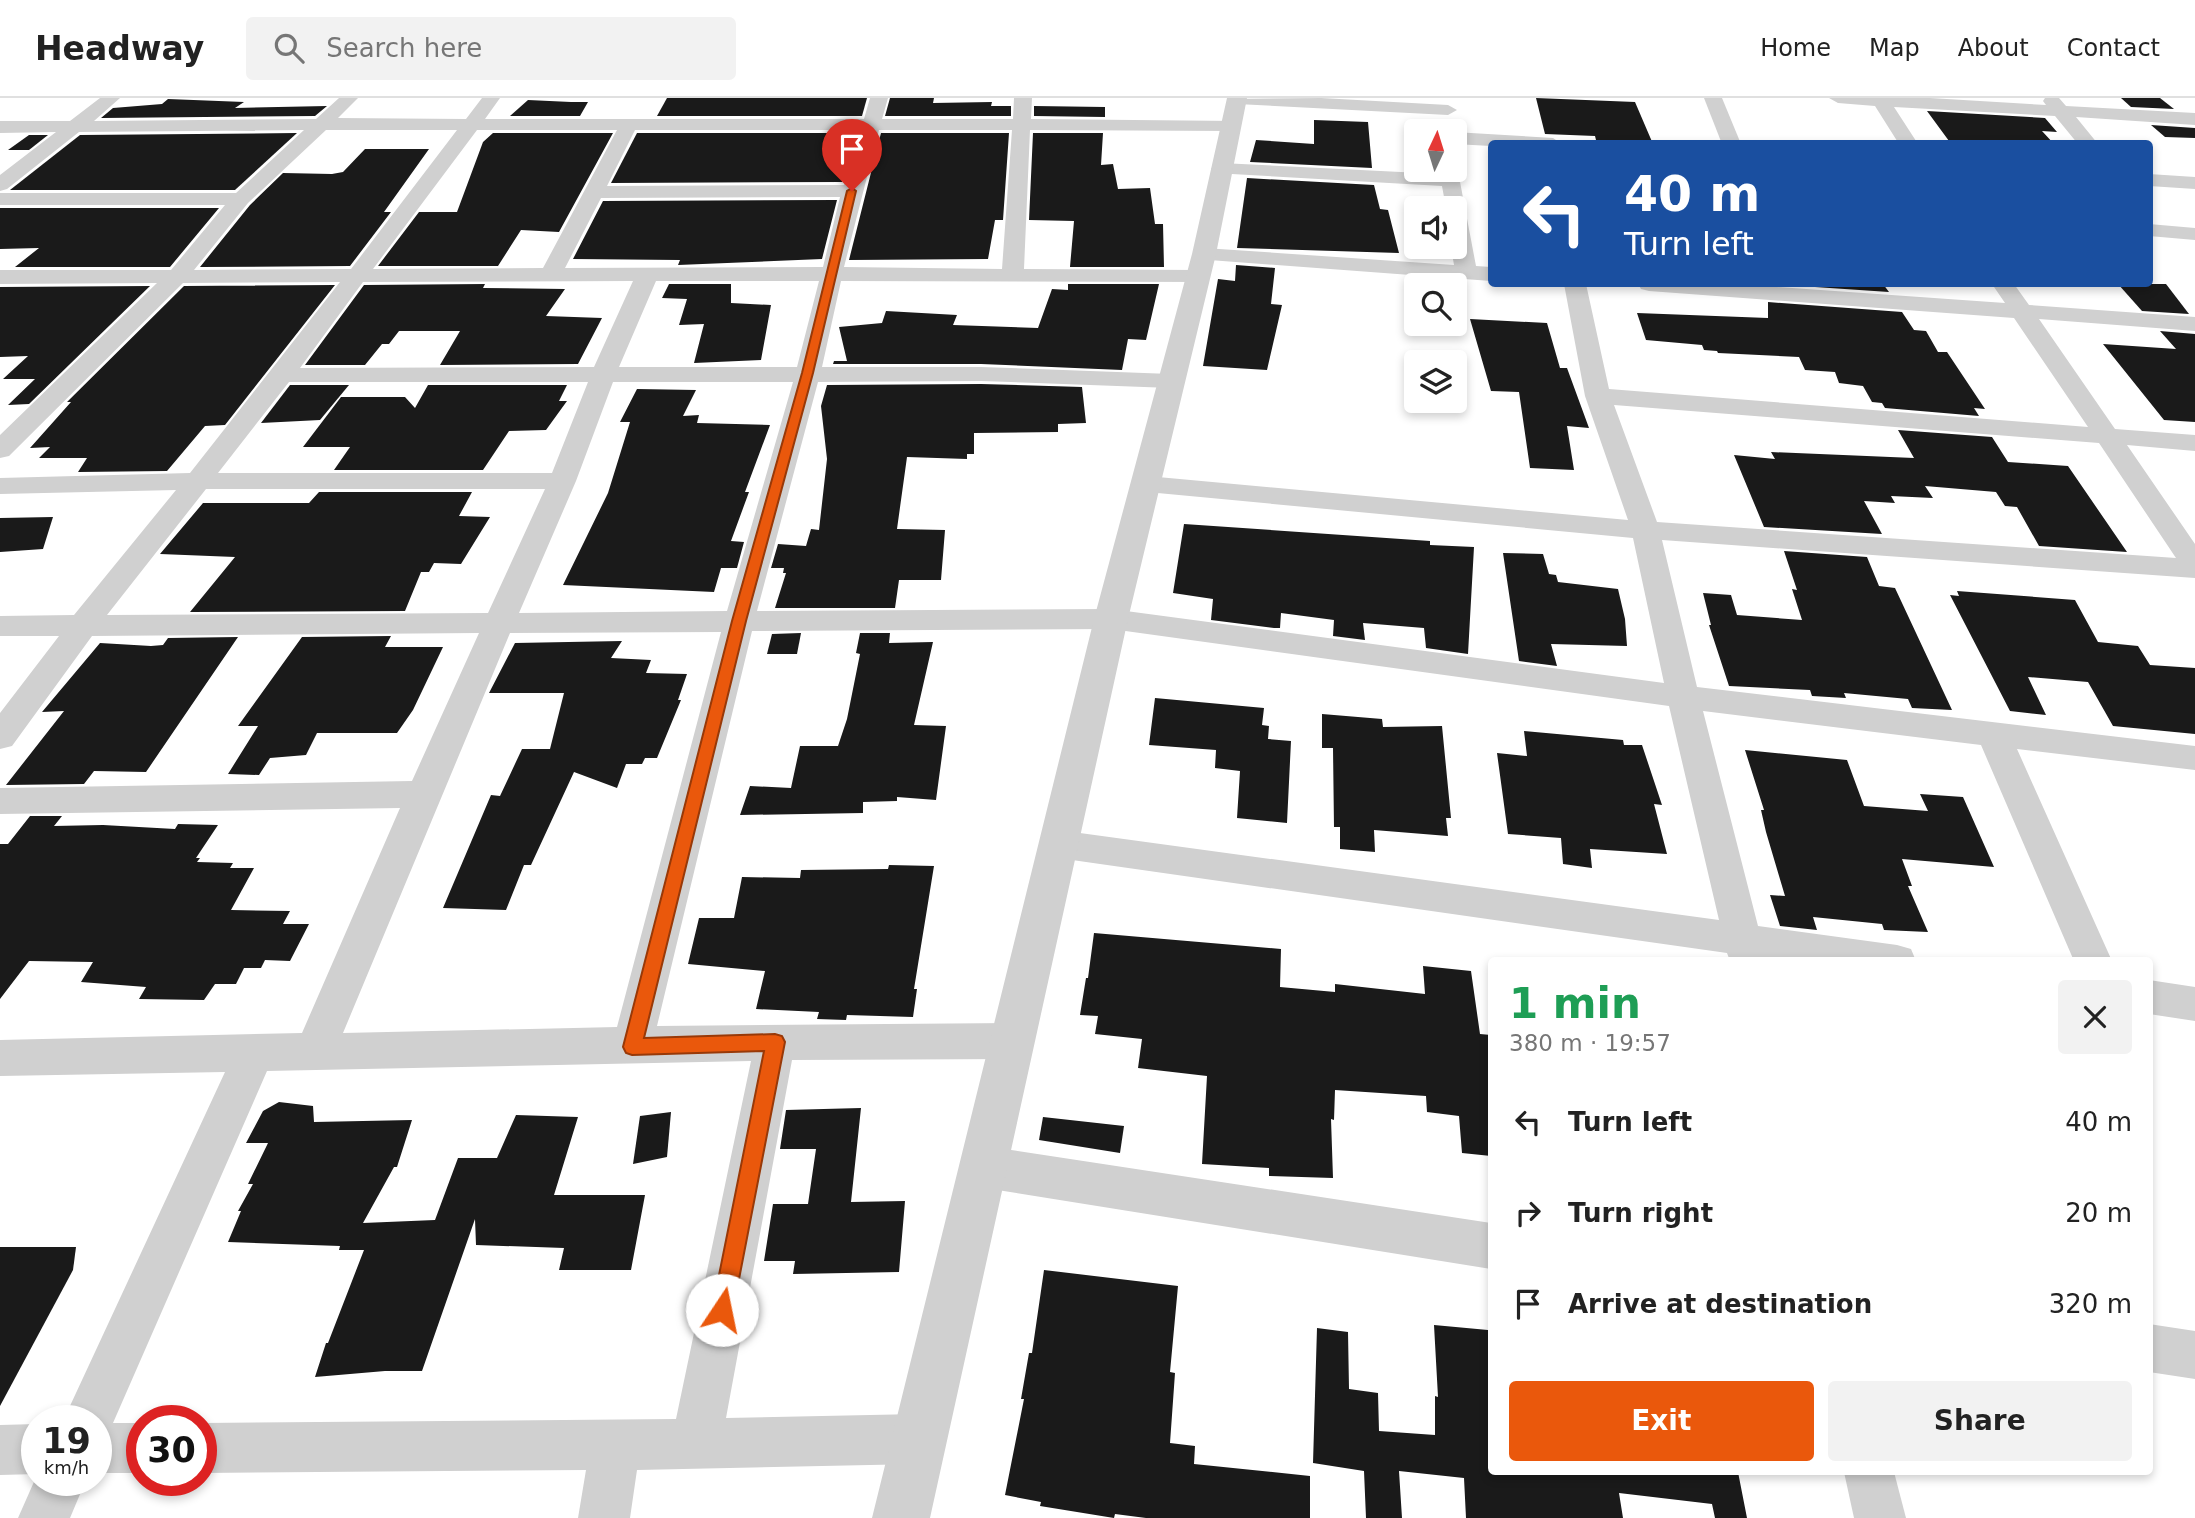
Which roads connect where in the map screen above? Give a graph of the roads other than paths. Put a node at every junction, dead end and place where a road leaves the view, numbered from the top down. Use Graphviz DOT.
graph roads {
  1 [pos="111,98"];
  2 [pos="349,98"];
  3 [pos="491,98"];
  4 [pos="1023,98"];
  5 [pos="1713,98"];
  6 [pos="1838,98"];
  7 [pos="1880,99"];
  8 [pos="1447,104"];
  9 [pos="2055,105"];
  10 [pos="1235,107"];
  11 [pos="876,111"];
  12 [pos="2195,119"];
  13 [pos="1022,123"];
  14 [pos="322,124"];
  15 [pos="76,125"];
  16 [pos="468,125"];
  17 [pos="628,126"];
  18 [pos="0,127"];
  19 [pos="1467,139"];
  20 [pos="1488,140"];
  21 [pos="1730,140"];
  22 [pos="1906,140"];
  23 [pos="2086,140"];
  24 [pos="1221,169"];
  25 [pos="1404,174"];
  26 [pos="2153,180"];
  27 [pos="1451,182"];
  28 [pos="2195,183"];
  29 [pos="0,185"];
  30 [pos="852,191"];
  31 [pos="592,192"];
  32 [pos="0,199"];
  33 [pos="241,199"];
  34 [pos="2157,231"];
  35 [pos="2195,234"];
  36 [pos="1201,265"];
  37 [pos="1466,273"];
  38 [pos="1467,273"];
  39 [pos="833,274"];
  40 [pos="1488,274"];
  41 [pos="178,275"];
  42 [pos="1013,275"];
  43 [pos="357,276"];
  44 [pos="550,276"];
  45 [pos="647,276"];
  46 [pos="0,277"];
  47 [pos="1576,287"];
  48 [pos="1699,287"];
  49 [pos="2005,287"];
  50 [pos="2022,310"];
  51 [pos="2195,324"];
  52 [pos="604,373"];
  53 [pos="808,373"];
  54 [pos="282,375"];
  55 [pos="1171,381"];
  56 [pos="1598,396"];
  57 [pos="2109,436"];
  58 [pos="2195,443"];
  59 [pos="0,450"];
  60 [pos="197,481"];
  61 [pos="562,481"];
  62 [pos="1147,484"];
  63 [pos="0,486"];
  64 [pos="1646,530"];
  65 [pos="2195,567"];
  66 [pos="1111,619"];
  67 [pos="739,621"];
  68 [pos="500,622"];
  69 [pos="84,624"];
  70 [pos="0,626"];
  71 [pos="1683,697"];
  72 [pos="1993,733"];
  73 [pos="0,737"];
  74 [pos="2195,758"];
  75 [pos="423,794"];
  76 [pos="0,801"];
  77 [pos="1058,844"];
  78 [pos="1746,950"];
  79 [pos="1842,957"];
  80 [pos="2091,957"];
  81 [pos="2153,998"];
  82 [pos="2195,1004"];
  83 [pos="1013,1041"];
  84 [pos="775,1042"];
  85 [pos="632,1047"];
  86 [pos="315,1050"];
  87 [pos="254,1053"];
  88 [pos="0,1058"];
  89 [pos="985,1167"];
  90 [pos="1488,1246"];
  91 [pos="2153,1349"];
  92 [pos="2195,1355"];
  93 [pos="95,1405"];
  94 [pos="918,1439"];
  95 [pos="617,1444"];
  96 [pos="696,1444"];
  97 [pos="217,1448"];
  98 [pos="21,1449"];
  99 [pos="0,1450"];
  100 [pos="1871,1475"];
  101 [pos="54,1496"];
  102 [pos="44,1518"];
  103 [pos="604,1518"];
  104 [pos="901,1518"];
  105 [pos="1880,1518"];
  1 -- 15 [label="street"];
  2 -- 14 [label="street"];
  3 -- 16 [label="street"];
  4 -- 13 [label="street"];
  5 -- 21 [label="street"];
  6 -- 7 [label="street"];
  7 -- 9 [label="street"];
  7 -- 22 [label="street"];
  8 -- 10 [label="street"];
  9 -- 12 [label="street"];
  9 -- 23 [label="street"];
  10 -- 13 [label="street"];
  10 -- 24 [label="street"];
  11 -- 13 [label="street"];
  11 -- 17 [label="street"];
  11 -- 30 [label="street"];
  13 -- 42 [label="street"];
  14 -- 15 [label="street"];
  14 -- 16 [label="street"];
  14 -- 33 [label="street"];
  15 -- 18 [label="street"];
  15 -- 29 [label="street"];
  16 -- 17 [label="street"];
  16 -- 43 [label="street"];
  17 -- 31 [label="street"];
  19 -- 20 [label="street"];
  24 -- 25 [label="street"];
  24 -- 36 [label="street"];
  26 -- 28 [label="street"];
  27 -- 37 [label="street"];
  30 -- 31 [label="street"];
  30 -- 39 [label="street"];
  31 -- 44 [label="street"];
  32 -- 33 [label="street"];
  33 -- 41 [label="street"];
  34 -- 35 [label="street"];
  36 -- 37 [label="street"];
  36 -- 42 [label="street"];
  36 -- 55 [label="street"];
  38 -- 40 [label="street"];
  39 -- 42 [label="street"];
  39 -- 45 [label="street"];
  39 -- 53 [label="street"];
  41 -- 43 [label="street"];
  41 -- 46 [label="street"];
  41 -- 59 [label="street"];
  43 -- 44 [label="street"];
  43 -- 54 [label="street"];
  44 -- 45 [label="street"];
  45 -- 52 [label="street"];
  47 -- 56 [label="street"];
  48 -- 50 [label="street"];
  49 -- 50 [label="street"];
  50 -- 51 [label="street"];
  50 -- 57 [label="street"];
  52 -- 53 [label="street"];
  52 -- 54 [label="street"];
  52 -- 61 [label="street"];
  53 -- 55 [label="street"];
  53 -- 67 [label="street"];
  54 -- 60 [label="street"];
  55 -- 62 [label="street"];
  56 -- 57 [label="street"];
  56 -- 64 [label="street"];
  57 -- 58 [label="street"];
  57 -- 65 [label="street"];
  60 -- 61 [label="street"];
  60 -- 63 [label="street"];
  60 -- 69 [label="street"];
  61 -- 68 [label="street"];
  62 -- 64 [label="street"];
  62 -- 66 [label="street"];
  64 -- 65 [label="street"];
  64 -- 71 [label="street"];
  66 -- 67 [label="street"];
  66 -- 71 [label="street"];
  66 -- 77 [label="street"];
  67 -- 68 [label="street"];
  67 -- 85 [label="street"];
  68 -- 69 [label="street"];
  68 -- 75 [label="street"];
  69 -- 70 [label="street"];
  69 -- 73 [label="street"];
  71 -- 72 [label="street"];
  71 -- 78 [label="street"];
  72 -- 74 [label="street"];
  72 -- 80 [label="street"];
  75 -- 76 [label="street"];
  75 -- 86 [label="street"];
  77 -- 78 [label="street"];
  77 -- 83 [label="street"];
  78 -- 79 [label="street"];
  81 -- 82 [label="street"];
  83 -- 84 [label="street"];
  83 -- 89 [label="street"];
  84 -- 85 [label="street"];
  84 -- 96 [label="street"];
  85 -- 86 [label="street"];
  86 -- 87 [label="street"];
  87 -- 88 [label="street"];
  87 -- 93 [label="street"];
  89 -- 90 [label="street"];
  89 -- 94 [label="street"];
  91 -- 92 [label="street"];
  94 -- 96 [label="street"];
  94 -- 104 [label="street"];
  95 -- 96 [label="street"];
  95 -- 97 [label="street"];
  95 -- 103 [label="street"];
  98 -- 99 [label="street"];
  100 -- 105 [label="street"];
  101 -- 102 [label="street"];
}
